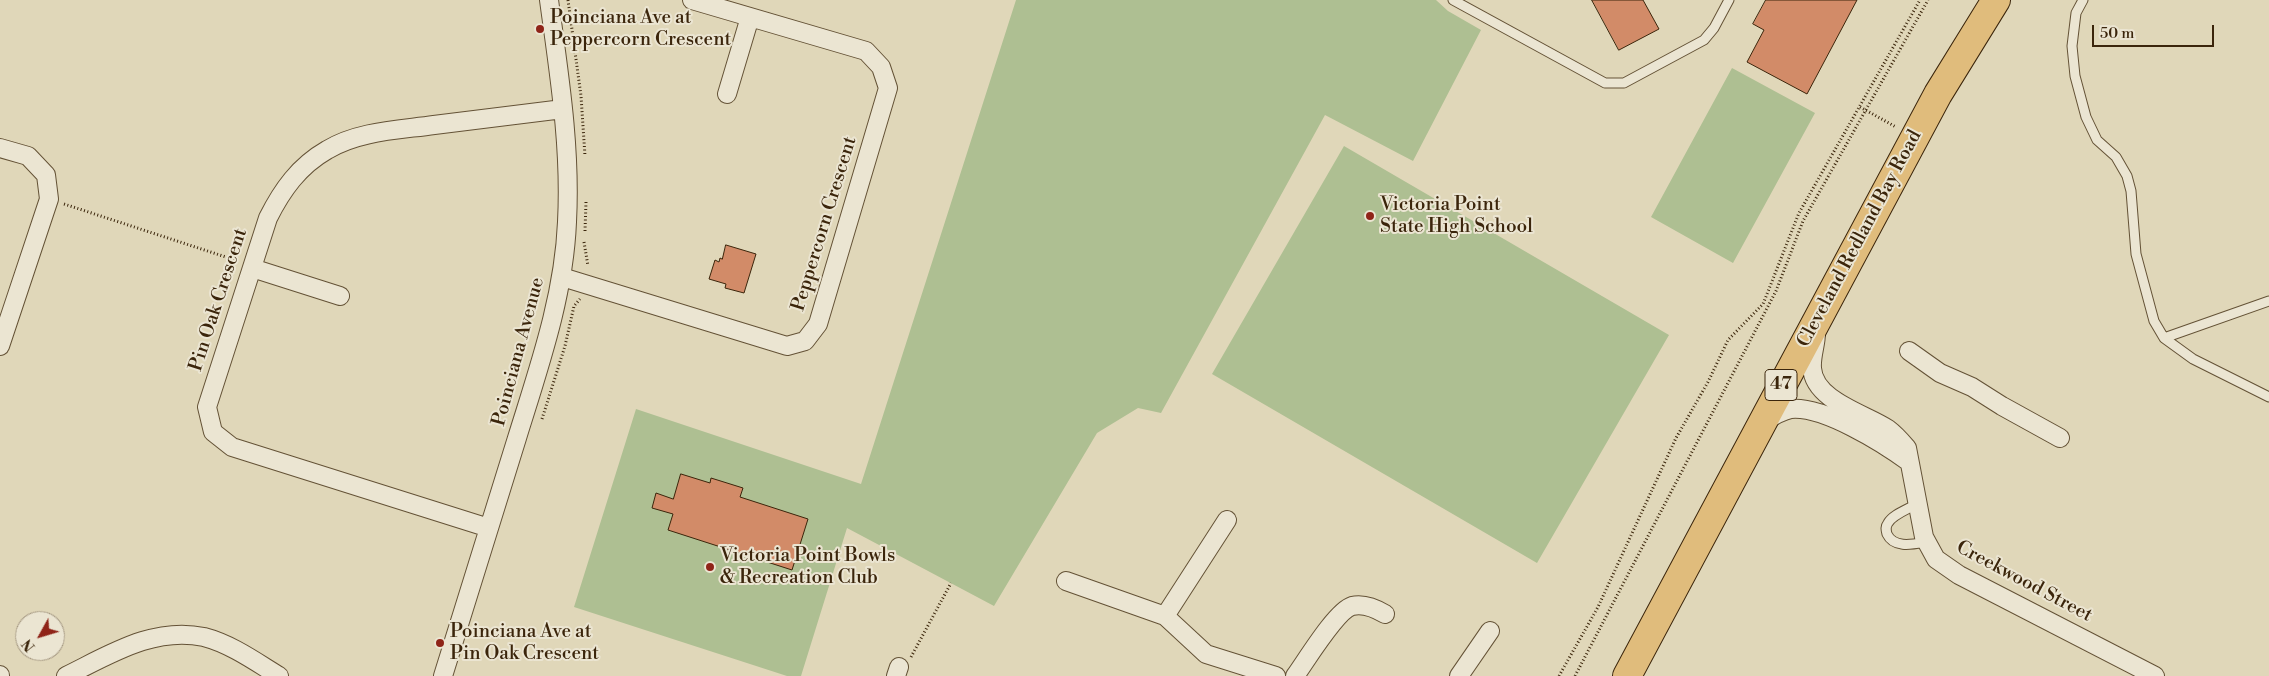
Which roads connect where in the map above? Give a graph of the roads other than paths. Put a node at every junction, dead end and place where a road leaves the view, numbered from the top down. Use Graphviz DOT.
graph roads {
  1 [pos="548,0"];
  2 [pos="692,0"];
  3 [pos="1453,0"];
  4 [pos="1729,0"];
  5 [pos="1976,0"];
  6 [pos="1996,0"];
  7 [pos="2084,0"];
  8 [pos="750,17"];
  9 [pos="727,94"];
  10 [pos="1938,94"];
  11 [pos="563,109"];
  12 [pos="0,148"];
  13 [pos="252,267"];
  14 [pos="562,277"];
  15 [pos="340,296"];
  16 [pos="2269,301"];
  17 [pos="1815,322"];
  18 [pos="2164,338"];
  19 [pos="0,346"];
  20 [pos="1909,351"];
  21 [pos="2269,397"];
  22 [pos="1760,426"];
  23 [pos="2060,438"];
  24 [pos="1909,462"];
  25 [pos="1918,503"];
  26 [pos="1227,520"];
  27 [pos="489,528"];
  28 [pos="1927,542"];
  29 [pos="1066,581"];
  30 [pos="1385,614"];
  31 [pos="1165,616"];
  32 [pos="1490,631"];
  33 [pos="66,676"];
  34 [pos="279,676"];
  35 [pos="443,676"];
  36 [pos="1276,676"];
  37 [pos="1296,676"];
  38 [pos="1459,676"];
  39 [pos="1627,676"];
  40 [pos="2155,676"];
  1 -- 11 [label="street, Poinciana Avenue"];
  2 -- 8 [label="street, Peppercorn Crescent"];
  3 -- 4 [label="lane"];
  5 -- 10 [label="highway, Cleveland Redland Bay Road / 47"];
  6 -- 10 [label="highway, Cleveland Redland Bay Road / 47"];
  7 -- 18 [label="lane"];
  8 -- 9 [label="street"];
  8 -- 14 [label="street, Peppercorn Crescent"];
  10 -- 17 [label="highway, Cleveland Redland Bay Road / 47"];
  11 -- 13 [label="street, Pin Oak Crescent"];
  11 -- 14 [label="street, Poinciana Avenue"];
  12 -- 19 [label="street"];
  13 -- 15 [label="street"];
  13 -- 27 [label="street, Pin Oak Crescent"];
  14 -- 27 [label="street, Poinciana Avenue"];
  16 -- 18 [label="lane"];
  17 -- 22 [label="highway, Cleveland Redland Bay Road / 47"];
  17 -- 24 [label="street, Creekwood Street"];
  18 -- 21 [label="lane"];
  20 -- 23 [label="street"];
  22 -- 24 [label="street"];
  22 -- 39 [label="highway, Cleveland Redland Bay Road / 47"];
  24 -- 25 [label="street, Creekwood Street"];
  25 -- 28 [label="street, Creekwood Street"];
  25 -- 28 [label="lane"];
  26 -- 31 [label="street"];
  27 -- 35 [label="street, Poinciana Avenue"];
  28 -- 40 [label="street, Creekwood Street"];
  29 -- 31 [label="street"];
  30 -- 37 [label="street"];
  31 -- 36 [label="street"];
  32 -- 38 [label="street"];
  33 -- 34 [label="street"];
}
